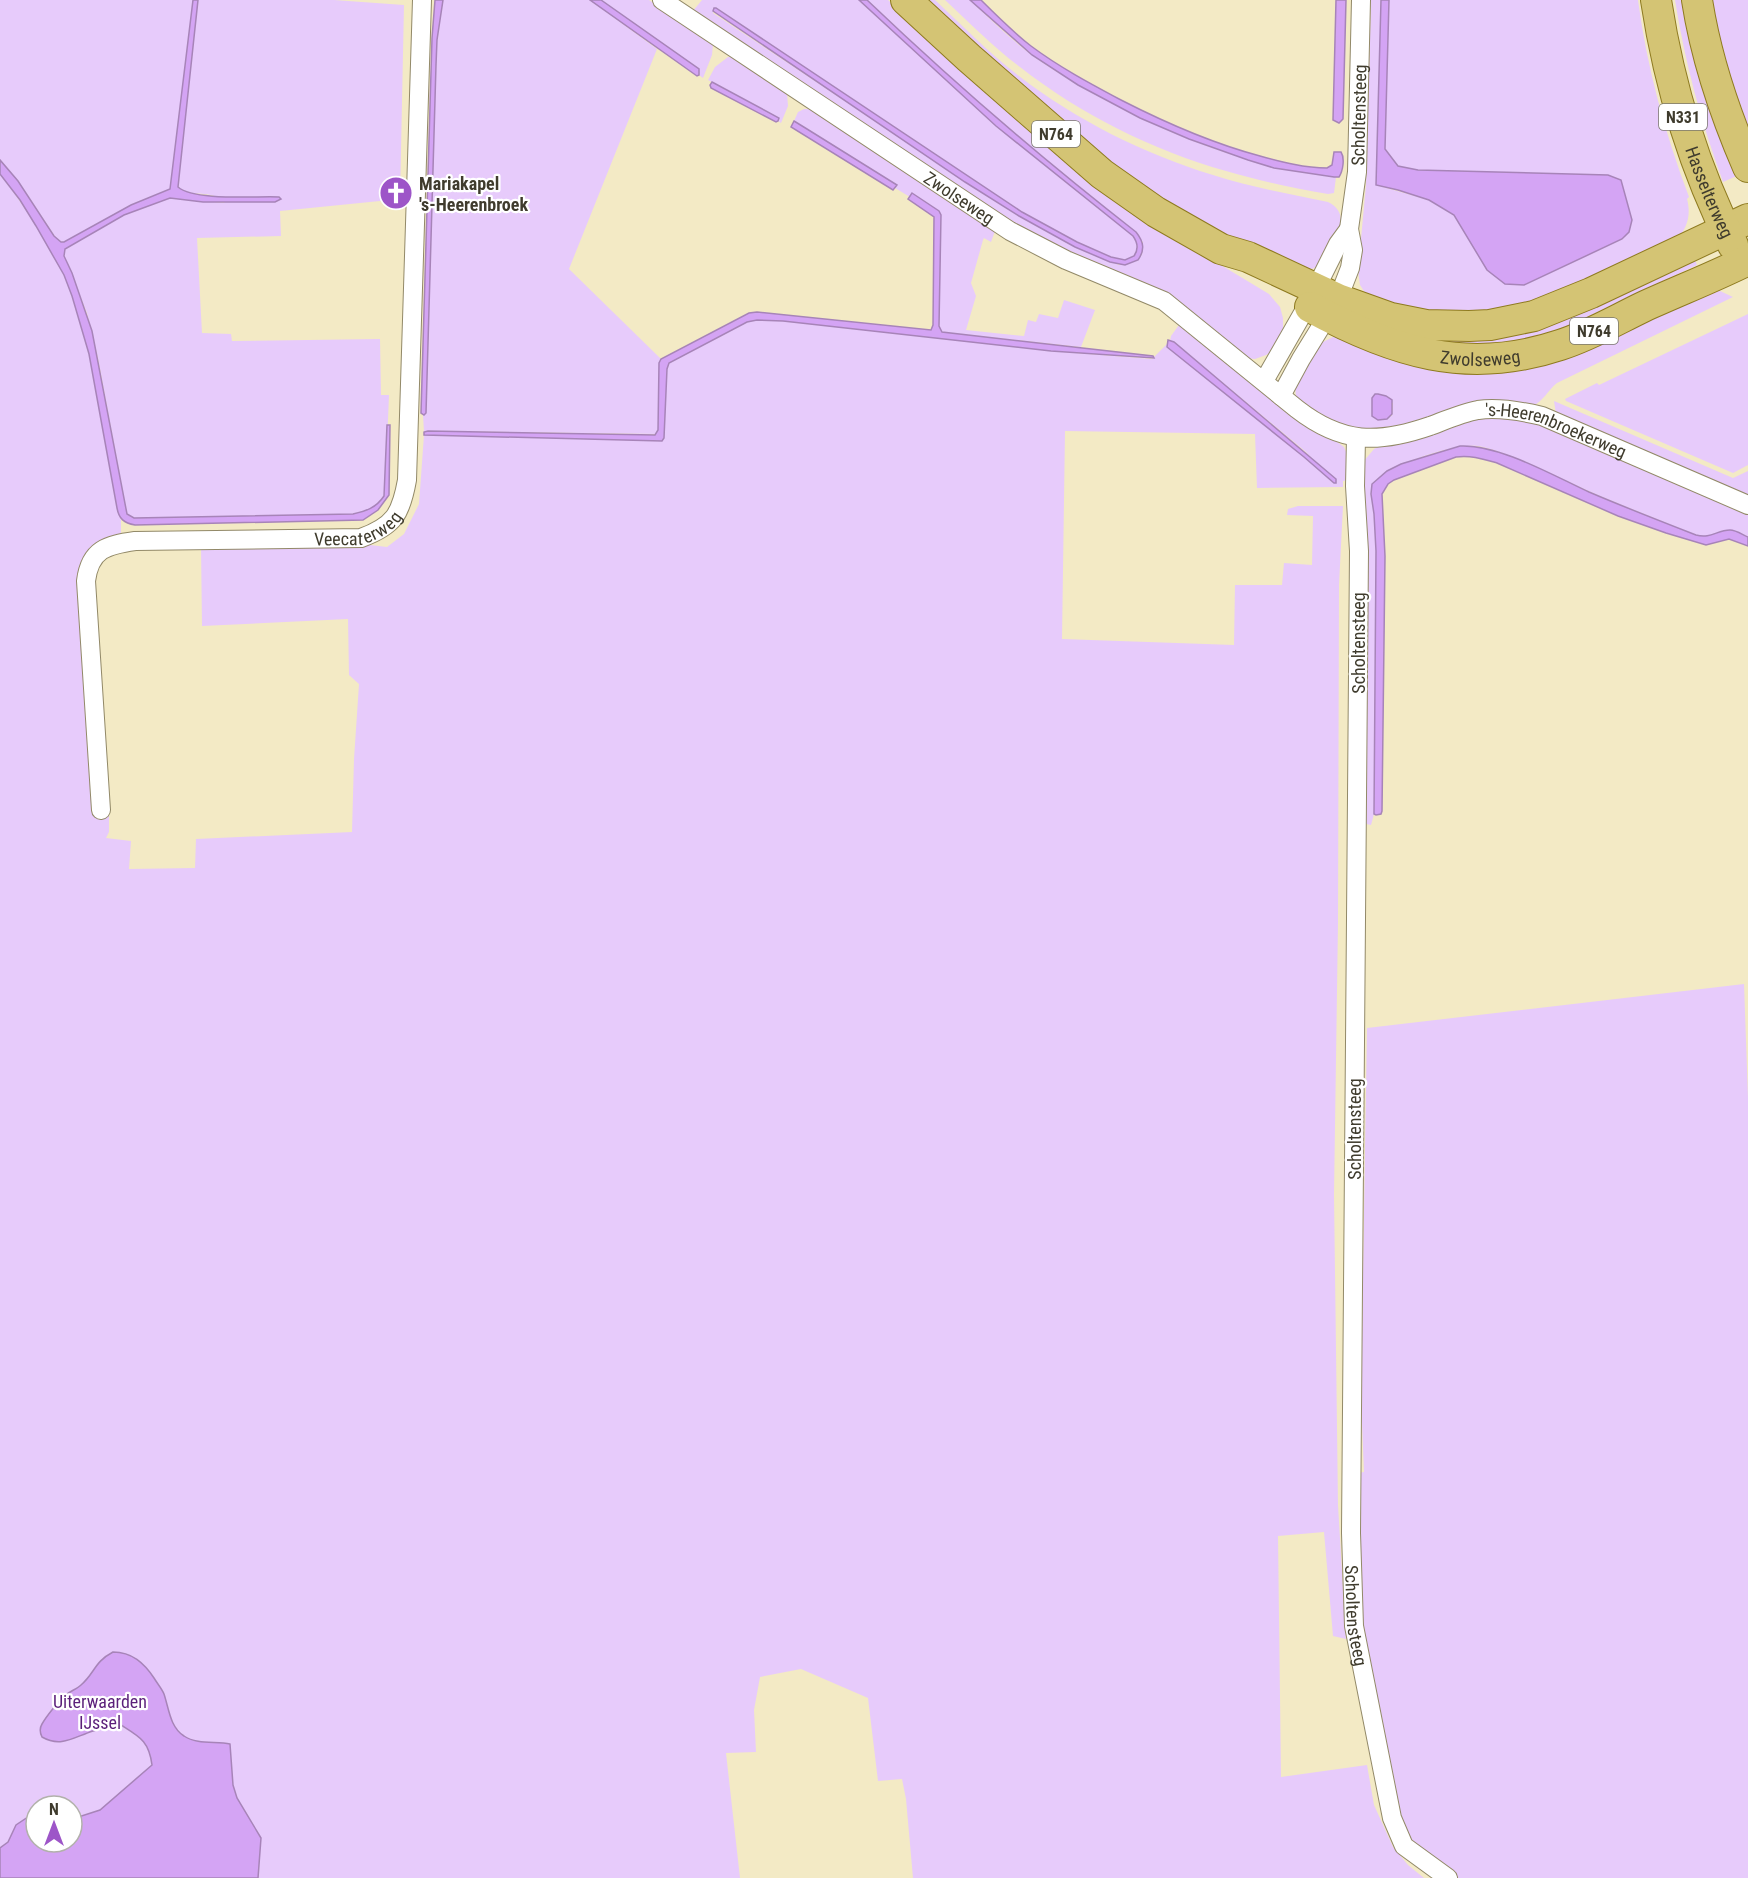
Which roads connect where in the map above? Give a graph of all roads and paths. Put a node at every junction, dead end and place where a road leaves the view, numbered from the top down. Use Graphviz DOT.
graph roads {
  1 [pos="422,0"];
  2 [pos="662,0"];
  3 [pos="906,0"];
  4 [pos="1361,0"];
  5 [pos="1656,0"];
  6 [pos="1697,0"];
  7 [pos="1748,167"];
  8 [pos="1736,224"];
  9 [pos="1349,229"];
  10 [pos="1746,266"];
  11 [pos="1322,303"];
  12 [pos="1264,381"];
  13 [pos="1281,396"];
  14 [pos="1356,438"];
  15 [pos="1748,505"];
  16 [pos="101,810"];
  17 [pos="1448,1878"];
  1 -- 16 [label="street, Veecaterweg"];
  2 -- 12 [label="street, Zwolseweg"];
  3 -- 11 [label="main road, Zwolseweg / N764"];
  4 -- 9 [label="street, Scholtensteeg"];
  5 -- 8 [label="main road, Hasselterweg / N331"];
  6 -- 7 [label="main road, N331"];
  8 -- 10 [label="main road, Hasselterweg / N331"];
  8 -- 11 [label="main road, Zwolseweg / N764"];
  9 -- 11 [label="street, Scholtensteeg"];
  9 -- 11 [label="street, Scholtensteeg"];
  10 -- 11 [label="main road, Zwolseweg / N764"];
  11 -- 12 [label="street, Scholtensteeg"];
  11 -- 13 [label="street, Scholtensteeg"];
  12 -- 13 [label="street"];
  13 -- 14 [label="street"];
  14 -- 15 [label="street, 's-Heerenbroekerweg"];
  14 -- 17 [label="street, Scholtensteeg"];
}
